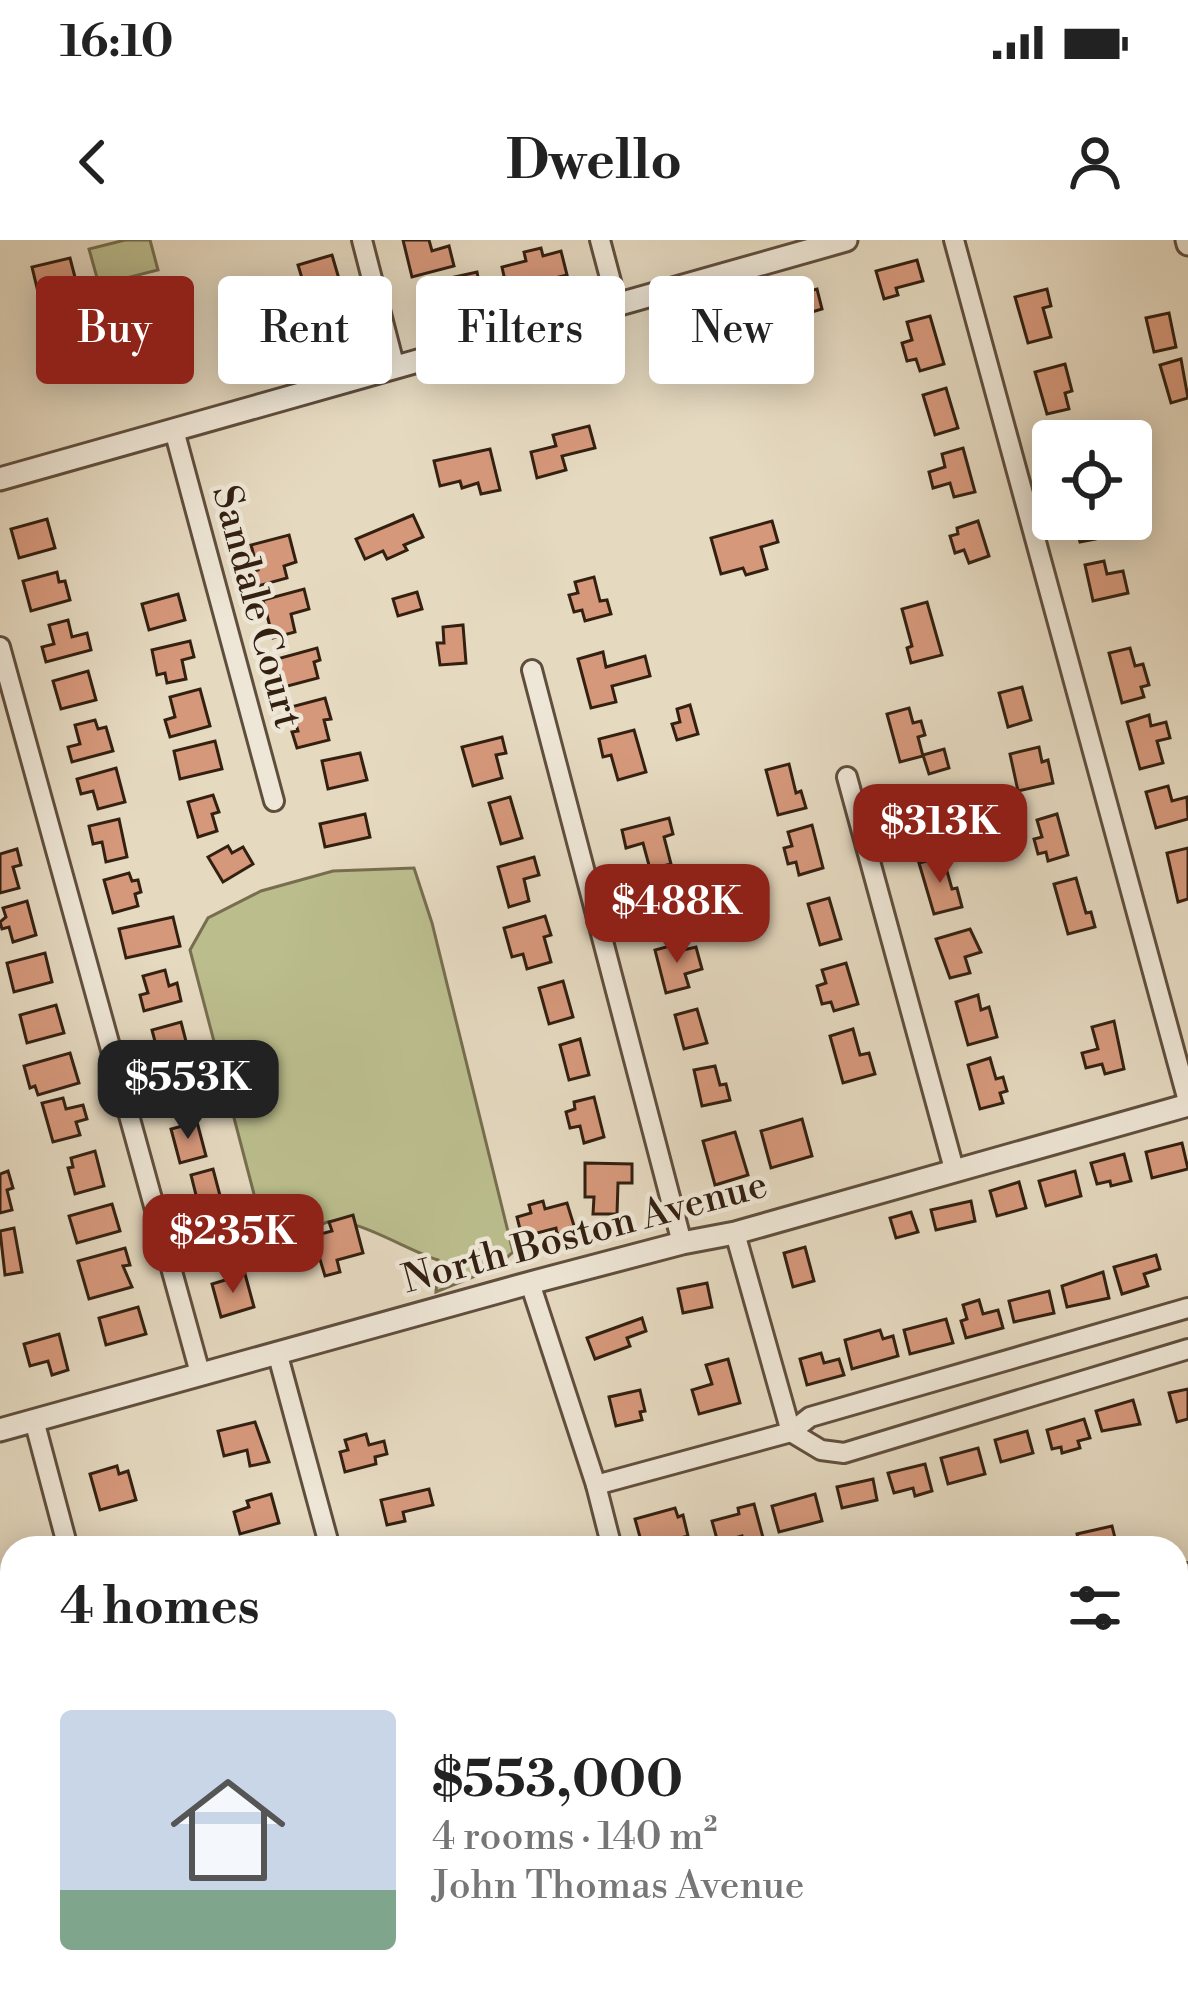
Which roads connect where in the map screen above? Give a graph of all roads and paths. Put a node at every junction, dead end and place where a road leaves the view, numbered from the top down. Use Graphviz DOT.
graph roads {
  1 [pos="362,240"];
  2 [pos="600,240"];
  3 [pos="954,240"];
  4 [pos="839,241"];
  5 [pos="610,276"];
  6 [pos="625,302"];
  7 [pos="416,362"];
  8 [pos="395,368"];
  9 [pos="174,430"];
  10 [pos="0,479"];
  11 [pos="0,647"];
  12 [pos="532,670"];
  13 [pos="847,777"];
  14 [pos="274,801"];
  15 [pos="1188,1103"];
  16 [pos="954,1169"];
  17 [pos="735,1233"];
  18 [pos="682,1243"];
  19 [pos="530,1283"];
  20 [pos="1188,1307"];
  21 [pos="1188,1349"];
  22 [pos="278,1352"];
  23 [pos="200,1373"];
  24 [pos="34,1420"];
  25 [pos="0,1430"];
  26 [pos="791,1432"];
  27 [pos="596,1485"];
  28 [pos="65,1536"];
  29 [pos="327,1536"];
  30 [pos="609,1536"];
  1 -- 8 [label="street"];
  2 -- 5 [label="street"];
  3 -- 15 [label="street"];
  4 -- 6 [label="street"];
  7 -- 8 [label="street"];
  8 -- 9 [label="street"];
  9 -- 10 [label="street"];
  9 -- 14 [label="street, Sandale Court"];
  11 -- 23 [label="street"];
  12 -- 18 [label="street"];
  13 -- 16 [label="street"];
  15 -- 16 [label="street, North Boston Avenue"];
  16 -- 17 [label="street, North Boston Avenue"];
  17 -- 18 [label="street, North Boston Avenue"];
  17 -- 26 [label="street"];
  18 -- 19 [label="street, North Boston Avenue"];
  19 -- 22 [label="street, North Boston Avenue"];
  19 -- 27 [label="street"];
  20 -- 26 [label="street"];
  21 -- 26 [label="street"];
  22 -- 23 [label="street, North Boston Avenue"];
  22 -- 29 [label="street"];
  23 -- 24 [label="street, North Boston Avenue"];
  24 -- 25 [label="street, North Boston Avenue"];
  24 -- 28 [label="street"];
  26 -- 27 [label="street"];
  27 -- 30 [label="street"];
}
